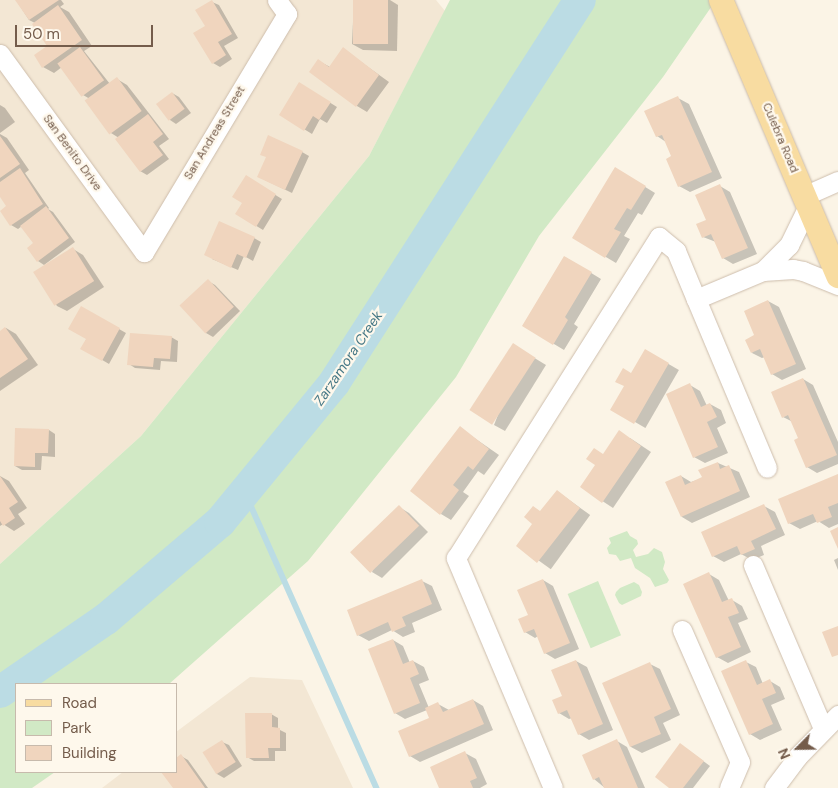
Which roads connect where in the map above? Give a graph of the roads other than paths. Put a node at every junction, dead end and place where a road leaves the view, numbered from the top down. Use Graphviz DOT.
graph roads {
  1 [pos="721,0"];
  2 [pos="282,7"];
  3 [pos="0,54"];
  4 [pos="838,181"];
  5 [pos="806,201"];
  6 [pos="144,252"];
  7 [pos="763,272"];
  8 [pos="838,276"];
  9 [pos="838,286"];
  10 [pos="696,299"];
  11 [pos="767,468"];
  12 [pos="753,565"];
  13 [pos="682,630"];
  14 [pos="838,715"];
  15 [pos="823,728"];
  16 [pos="553,788"];
  17 [pos="729,788"];
  18 [pos="774,788"];
  1 -- 5 [label="main road, Culebra Road"];
  2 -- 6 [label="street, San Andreas Street"];
  3 -- 6 [label="street, San Benito Drive"];
  4 -- 5 [label="street"];
  5 -- 7 [label="street"];
  5 -- 8 [label="main road, Culebra Road"];
  7 -- 9 [label="street"];
  7 -- 10 [label="street"];
  10 -- 11 [label="street"];
  10 -- 16 [label="street"];
  12 -- 15 [label="street"];
  13 -- 17 [label="street"];
  14 -- 15 [label="street"];
  15 -- 18 [label="street"];
}
